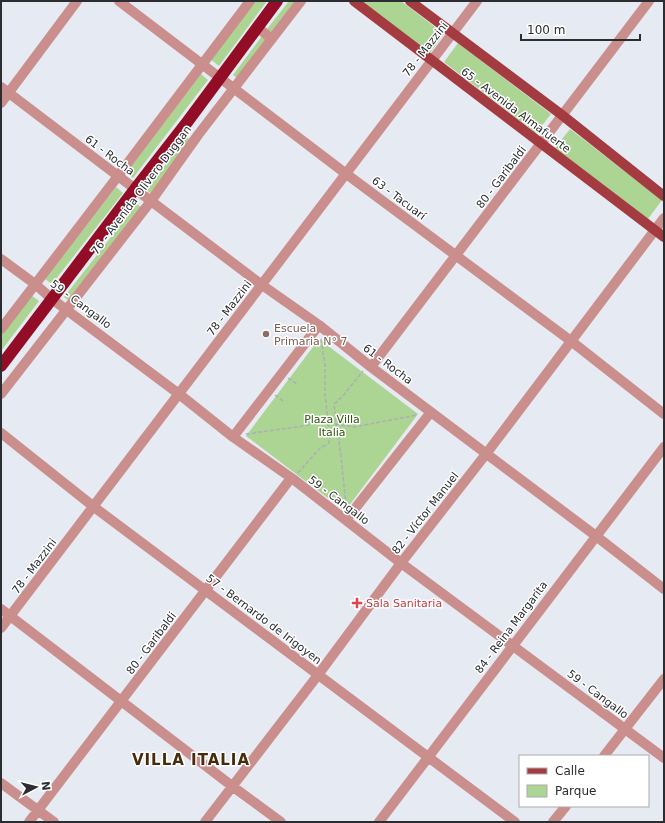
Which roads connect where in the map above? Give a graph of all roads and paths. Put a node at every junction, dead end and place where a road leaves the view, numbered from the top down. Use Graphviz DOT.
graph roads {
  1 [pos="77,1"];
  2 [pos="119,1"];
  3 [pos="250,1"];
  4 [pos="277,1"];
  5 [pos="301,1"];
  6 [pos="354,1"];
  7 [pos="410,1"];
  8 [pos="476,1"];
  9 [pos="649,1"];
  10 [pos="258,28"];
  11 [pos="453,33"];
  12 [pos="272,39"];
  13 [pos="431,60"];
  14 [pos="203,64"];
  15 [pos="221,77"];
  16 [pos="234,88"];
  17 [pos="5,90"];
  18 [pos="1,103"];
  19 [pos="562,115"];
  20 [pos="185,125"];
  21 [pos="198,135"];
  22 [pos="542,144"];
  23 [pos="345,173"];
  24 [pos="118,176"];
  25 [pos="135,189"];
  26 [pos="664,196"];
  27 [pos="151,201"];
  28 [pos="664,218"];
  29 [pos="654,230"];
  30 [pos="664,237"];
  31 [pos="456,256"];
  32 [pos="1,259"];
  33 [pos="35,284"];
  34 [pos="262,285"];
  35 [pos="52,300"];
  36 [pos="66,309"];
  37 [pos="319,325"];
  38 [pos="1,329"];
  39 [pos="570,341"];
  40 [pos="1,366"];
  41 [pos="370,366"];
  42 [pos="1,394"];
  43 [pos="179,394"];
  44 [pos="431,412"];
  45 [pos="664,414"];
  46 [pos="328,419"];
  47 [pos="329,423"];
  48 [pos="337,425"];
  49 [pos="1,433"];
  50 [pos="233,437"];
  51 [pos="664,447"];
  52 [pos="486,454"];
  53 [pos="292,479"];
  54 [pos="94,507"];
  55 [pos="347,519"];
  56 [pos="596,536"];
  57 [pos="401,563"];
  58 [pos="664,589"];
  59 [pos="205,590"];
  60 [pos="1,609"];
  61 [pos="10,616"];
  62 [pos="1,628"];
  63 [pos="512,645"];
  64 [pos="318,675"];
  65 [pos="664,679"];
  66 [pos="121,702"];
  67 [pos="625,729"];
  68 [pos="605,755"];
  69 [pos="428,756"];
  70 [pos="664,758"];
  71 [pos="1,783"];
  72 [pos="232,786"];
  73 [pos="565,807"];
  74 [pos="38,810"];
  75 [pos="29,822"];
  76 [pos="54,822"];
  77 [pos="205,822"];
  78 [pos="281,822"];
  79 [pos="379,822"];
  80 [pos="514,822"];
  81 [pos="553,822"];
  1 -- 17 [label="street"];
  2 -- 14 [label="street, 63 - Tacuarí"];
  3 -- 14 [label="street"];
  4 -- 10 [label="highway, 76 - Avenida Olivero Duggan"];
  5 -- 12 [label="street, 76 - Avenida Olivero Duggan"];
  6 -- 13 [label="main road, 65 - Avenida Almafuerte"];
  7 -- 11 [label="main road, 65 - Avenida Almafuerte"];
  8 -- 11 [label="street, 78 - Mazzini"];
  9 -- 19 [label="street, 80 - Garibaldi"];
  10 -- 12 [label="street"];
  10 -- 15 [label="highway, 76 - Avenida Olivero Duggan"];
  11 -- 13 [label="street, 78 - Mazzini"];
  11 -- 19 [label="main road, 65 - Avenida Almafuerte"];
  12 -- 16 [label="street, 76 - Avenida Olivero Duggan"];
  13 -- 22 [label="main road, 65 - Avenida Almafuerte"];
  13 -- 23 [label="street, 78 - Mazzini"];
  14 -- 15 [label="street, 63 - Tacuarí"];
  14 -- 24 [label="street"];
  15 -- 16 [label="street, 63 - Tacuarí"];
  15 -- 20 [label="highway, 76 - Avenida Olivero Duggan"];
  16 -- 21 [label="street, 76 - Avenida Olivero Duggan"];
  16 -- 23 [label="street, 63 - Tacuarí"];
  17 -- 18 [label="street"];
  17 -- 24 [label="street, 61 - Rocha"];
  19 -- 22 [label="street, 80 - Garibaldi"];
  19 -- 26 [label="main road, 65 - Avenida Almafuerte"];
  20 -- 21 [label="street"];
  20 -- 25 [label="highway, 76 - Avenida Olivero Duggan"];
  21 -- 27 [label="street, 76 - Avenida Olivero Duggan"];
  22 -- 29 [label="main road, 65 - Avenida Almafuerte"];
  22 -- 31 [label="street, 80 - Garibaldi"];
  23 -- 31 [label="street, 63 - Tacuarí"];
  23 -- 34 [label="street, 78 - Mazzini"];
  24 -- 25 [label="street, 61 - Rocha"];
  24 -- 33 [label="street"];
  25 -- 27 [label="street, 61 - Rocha"];
  25 -- 35 [label="highway, 76 - Avenida Olivero Duggan"];
  27 -- 34 [label="street, 61 - Rocha"];
  27 -- 36 [label="street, 76 - Avenida Olivero Duggan"];
  28 -- 29 [label="street, 82 - Víctor Manuel"];
  29 -- 30 [label="main road, 65 - Avenida Almafuerte"];
  29 -- 39 [label="street, 82 - Víctor Manuel"];
  31 -- 39 [label="street, 63 - Tacuarí"];
  31 -- 41 [label="street, 80 - Garibaldi"];
  32 -- 33 [label="street, 59 - Cangallo"];
  33 -- 35 [label="street, 59 - Cangallo"];
  33 -- 38 [label="street"];
  34 -- 37 [label="street, 61 - Rocha"];
  34 -- 43 [label="street, 78 - Mazzini"];
  35 -- 36 [label="street, 59 - Cangallo"];
  35 -- 40 [label="highway, 76 - Avenida Olivero Duggan"];
  36 -- 42 [label="street, 76 - Avenida Olivero Duggan"];
  36 -- 43 [label="street, 59 - Cangallo"];
  37 -- 41 [label="street, 61 - Rocha"];
  37 -- 46 [label="path"];
  37 -- 50 [label="street"];
  39 -- 45 [label="street, 63 - Tacuarí"];
  39 -- 52 [label="street, 82 - Víctor Manuel"];
  41 -- 44 [label="street, 61 - Rocha"];
  41 -- 48 [label="path"];
  43 -- 50 [label="street, 59 - Cangallo"];
  43 -- 54 [label="street, 78 - Mazzini"];
  44 -- 48 [label="path"];
  44 -- 52 [label="street, 61 - Rocha"];
  44 -- 55 [label="street"];
  46 -- 47 [label="path"];
  46 -- 50 [label="path"];
  47 -- 48 [label="path"];
  47 -- 53 [label="path"];
  48 -- 55 [label="path"];
  49 -- 54 [label="street, 57 - Bernardo de Irigoyen"];
  50 -- 53 [label="street, 59 - Cangallo"];
  51 -- 56 [label="street, 84 - Reina Margarita"];
  52 -- 56 [label="street, 61 - Rocha"];
  52 -- 57 [label="street, 82 - Víctor Manuel"];
  53 -- 55 [label="street, 59 - Cangallo"];
  53 -- 59 [label="street, 80 - Garibaldi"];
  54 -- 59 [label="street, 57 - Bernardo de Irigoyen"];
  54 -- 61 [label="street, 78 - Mazzini"];
  55 -- 57 [label="street, 59 - Cangallo"];
  56 -- 58 [label="street, 61 - Rocha"];
  56 -- 63 [label="street, 84 - Reina Margarita"];
  57 -- 63 [label="street, 59 - Cangallo"];
  57 -- 64 [label="street, 82 - Víctor Manuel"];
  59 -- 64 [label="street, 57 - Bernardo de Irigoyen"];
  59 -- 66 [label="street, 80 - Garibaldi"];
  60 -- 61 [label="street"];
  61 -- 62 [label="street, 78 - Mazzini"];
  61 -- 66 [label="street"];
  63 -- 67 [label="street, 59 - Cangallo"];
  63 -- 69 [label="street, 84 - Reina Margarita"];
  64 -- 69 [label="street, 57 - Bernardo de Irigoyen"];
  64 -- 72 [label="street, 82 - Víctor Manuel"];
  65 -- 67 [label="street"];
  66 -- 72 [label="street"];
  66 -- 74 [label="street, 80 - Garibaldi"];
  67 -- 68 [label="street"];
  67 -- 70 [label="street, 59 - Cangallo"];
  69 -- 79 [label="street, 84 - Reina Margarita"];
  69 -- 80 [label="street, 57 - Bernardo de Irigoyen"];
  71 -- 74 [label="street"];
  72 -- 77 [label="street, 82 - Víctor Manuel"];
  72 -- 78 [label="street"];
  73 -- 81 [label="street"];
  74 -- 75 [label="street, 80 - Garibaldi"];
  74 -- 76 [label="street"];
}
